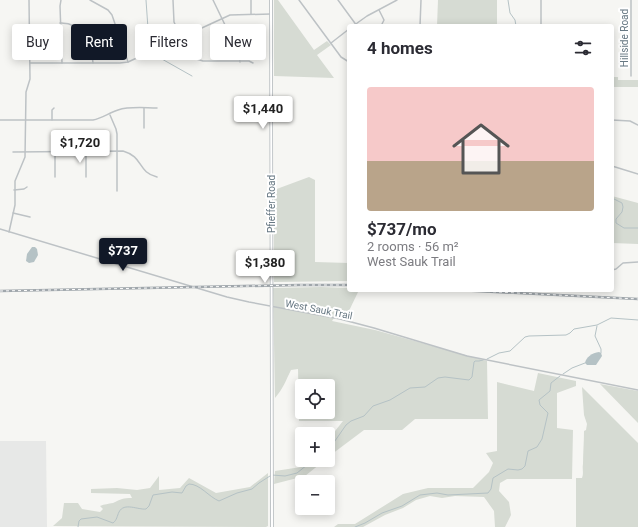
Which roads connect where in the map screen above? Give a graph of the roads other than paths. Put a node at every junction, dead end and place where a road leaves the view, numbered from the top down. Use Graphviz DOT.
graph roads {
  1 [pos="28,0"];
  2 [pos="61,0"];
  3 [pos="90,0"];
  4 [pos="173,0"];
  5 [pos="213,0"];
  6 [pos="251,0"];
  7 [pos="271,0"];
  8 [pos="299,0"];
  9 [pos="338,0"];
  10 [pos="397,0"];
  11 [pos="421,0"];
  12 [pos="541,0"];
  13 [pos="631,0"];
  14 [pos="379,10"];
  15 [pos="251,14"];
  16 [pos="271,14"];
  17 [pos="222,18"];
  18 [pos="60,23"];
  19 [pos="175,24"];
  20 [pos="225,24"];
  21 [pos="355,24"];
  22 [pos="358,24"];
  23 [pos="382,24"];
  24 [pos="420,24"];
  25 [pos="541,24"];
  26 [pos="202,28"];
  27 [pos="347,31"];
  28 [pos="331,43"];
  29 [pos="135,59"];
  30 [pos="197,60"];
  31 [pos="347,61"];
  32 [pos="128,62"];
  33 [pos="240,62"];
  34 [pos="30,63"];
  35 [pos="62,63"];
  36 [pos="93,63"];
  37 [pos="253,63"];
  38 [pos="631,76"];
  39 [pos="54,108"];
  40 [pos="144,108"];
  41 [pos="157,108"];
  42 [pos="110,114"];
  43 [pos="0,120"];
  44 [pos="26,120"];
  45 [pos="52,120"];
  46 [pos="614,120"];
  47 [pos="638,126"];
  48 [pos="144,128"];
  49 [pos="55,151"];
  50 [pos="117,151"];
  51 [pos="13,152"];
  52 [pos="25,152"];
  53 [pos="86,152"];
  54 [pos="614,167"];
  55 [pos="638,174"];
  56 [pos="55,177"];
  57 [pos="86,177"];
  58 [pos="157,177"];
  59 [pos="26,187"];
  60 [pos="14,190"];
  61 [pos="117,191"];
  62 [pos="14,213"];
  63 [pos="30,217"];
  64 [pos="0,229"];
  65 [pos="9,232"];
  66 [pos="638,262"];
  67 [pos="614,270"];
  68 [pos="272,307"];
  69 [pos="638,390"];
  70 [pos="272,527"];
  1 -- 34 [label="street"];
  2 -- 18 [label="street"];
  3 -- 32 [label="street"];
  4 -- 19 [label="street"];
  5 -- 17 [label="street"];
  6 -- 15 [label="street"];
  7 -- 16 [label="street, Pfieffer Road"];
  8 -- 28 [label="street"];
  9 -- 21 [label="street"];
  10 -- 14 [label="street"];
  11 -- 24 [label="street"];
  12 -- 25 [label="street"];
  13 -- 38 [label="street, Hillside Road"];
  14 -- 22 [label="street"];
  14 -- 23 [label="street"];
  15 -- 16 [label="street"];
  15 -- 17 [label="street"];
  16 -- 68 [label="street, Pfieffer Road"];
  17 -- 20 [label="street"];
  17 -- 26 [label="street"];
  18 -- 35 [label="street"];
  18 -- 36 [label="street"];
  27 -- 28 [label="street"];
  28 -- 31 [label="street"];
  29 -- 32 [label="street"];
  30 -- 33 [label="street"];
  32 -- 36 [label="street"];
  33 -- 37 [label="street"];
  34 -- 35 [label="street"];
  34 -- 44 [label="street"];
  35 -- 36 [label="street"];
  39 -- 45 [label="street"];
  40 -- 41 [label="street"];
  40 -- 42 [label="street"];
  40 -- 48 [label="street"];
  42 -- 45 [label="street"];
  42 -- 50 [label="street"];
  43 -- 44 [label="street"];
  44 -- 45 [label="street"];
  44 -- 52 [label="street"];
  46 -- 47 [label="street"];
  49 -- 52 [label="street"];
  49 -- 53 [label="street"];
  49 -- 56 [label="street"];
  50 -- 53 [label="street"];
  50 -- 58 [label="street"];
  50 -- 61 [label="street"];
  51 -- 52 [label="street"];
  52 -- 60 [label="street"];
  53 -- 57 [label="street"];
  54 -- 55 [label="street"];
  59 -- 60 [label="street"];
  60 -- 62 [label="street"];
  62 -- 63 [label="street"];
  62 -- 65 [label="street"];
  64 -- 65 [label="street, West Sauk Trail"];
  65 -- 68 [label="street, West Sauk Trail"];
  66 -- 67 [label="street"];
  68 -- 69 [label="street, West Sauk Trail"];
  68 -- 70 [label="street, Pfieffer Road"];
}
